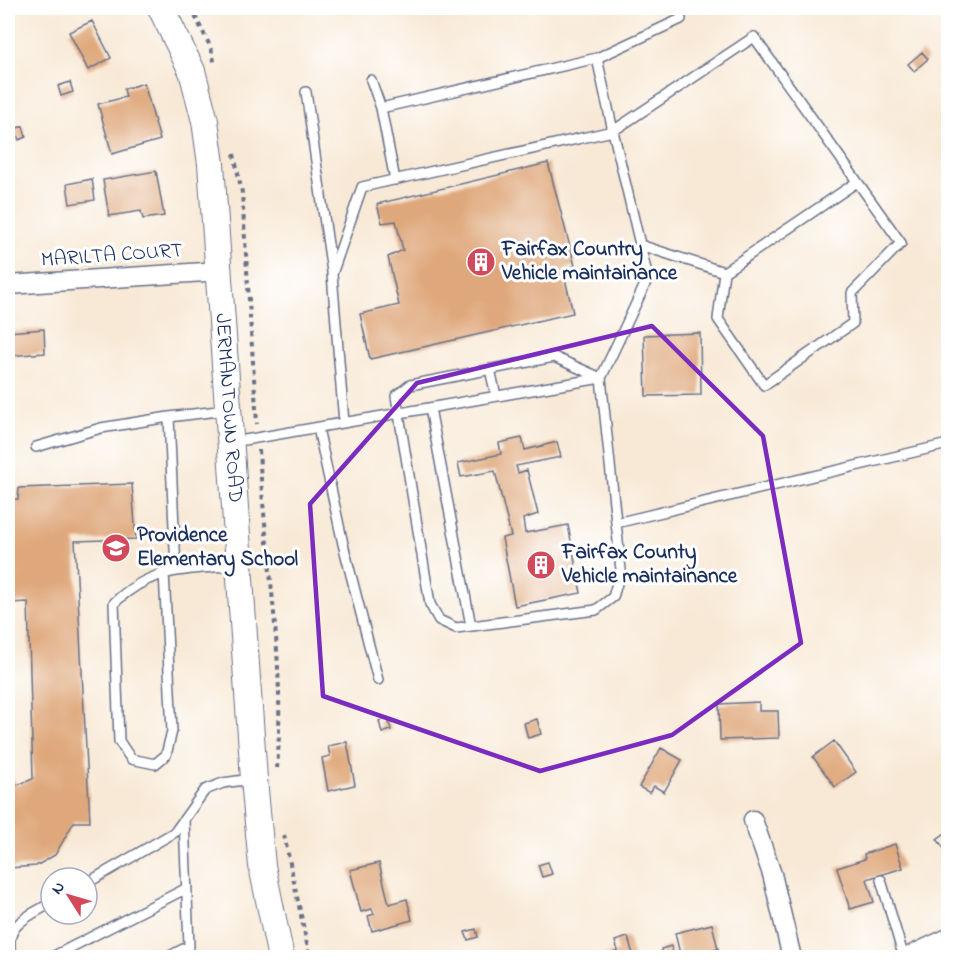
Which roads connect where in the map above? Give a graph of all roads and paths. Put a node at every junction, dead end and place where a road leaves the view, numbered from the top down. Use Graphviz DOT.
graph roads {
  1 [pos="161,8"];
  2 [pos="191,8"];
  3 [pos="681,19"];
  4 [pos="597,58"];
  5 [pos="215,68"];
  6 [pos="371,80"];
  7 [pos="306,92"];
  8 [pos="381,108"];
  9 [pos="613,131"];
  10 [pos="233,151"];
  11 [pos="395,180"];
  12 [pos="857,182"];
  13 [pos="640,245"];
  14 [pos="220,271"];
  15 [pos="723,272"];
  16 [pos="332,274"];
  17 [pos="8,285"];
  18 [pos="490,369"];
  19 [pos="601,378"];
  20 [pos="496,396"];
  21 [pos="430,408"];
  22 [pos="228,409"];
  23 [pos="397,413"];
  24 [pos="169,417"];
  25 [pos="344,423"];
  26 [pos="318,428"];
  27 [pos="258,439"];
  28 [pos="231,443"];
  29 [pos="948,444"];
  30 [pos="36,447"];
  31 [pos="616,523"];
  32 [pos="239,565"];
  33 [pos="176,571"];
  34 [pos="164,572"];
  35 [pos="471,626"];
  36 [pos="378,680"];
  37 [pos="265,778"];
  38 [pos="184,820"];
  39 [pos="753,820"];
  40 [pos="283,832"];
  41 [pos="99,876"];
  42 [pos="881,880"];
  43 [pos="187,888"];
  44 [pos="39,910"];
  45 [pos="948,938"];
  46 [pos="12,957"];
  47 [pos="50,957"];
  48 [pos="166,957"];
  49 [pos="281,957"];
  50 [pos="310,957"];
  51 [pos="792,957"];
  52 [pos="904,957"];
  1 -- 14 [label="main road, JERMANTOWN ROAD"];
  2 -- 5 [label="path"];
  3 -- 4 [label="lane"];
  4 -- 8 [label="lane"];
  4 -- 9 [label="lane"];
  6 -- 8 [label="lane"];
  7 -- 16 [label="lane"];
  8 -- 11 [label="lane"];
  9 -- 11 [label="lane"];
  9 -- 12 [label="lane"];
  9 -- 13 [label="lane"];
  10 -- 27 [label="path"];
  11 -- 16 [label="lane"];
  12 -- 15 [label="lane"];
  12 -- 15 [label="lane"];
  13 -- 15 [label="lane"];
  13 -- 19 [label="lane"];
  14 -- 17 [label="street, MARILTA COURT"];
  14 -- 22 [label="main road, JERMANTOWN ROAD"];
  16 -- 25 [label="lane"];
  18 -- 19 [label="lane"];
  18 -- 20 [label="lane"];
  18 -- 23 [label="lane"];
  19 -- 20 [label="lane"];
  19 -- 31 [label="lane"];
  20 -- 21 [label="lane"];
  21 -- 23 [label="lane"];
  21 -- 35 [label="lane"];
  22 -- 24 [label="lane"];
  22 -- 28 [label="main road, JERMANTOWN ROAD"];
  23 -- 25 [label="lane"];
  23 -- 35 [label="lane"];
  24 -- 30 [label="lane"];
  24 -- 33 [label="lane"];
  25 -- 26 [label="lane"];
  26 -- 27 [label="lane"];
  26 -- 36 [label="lane"];
  27 -- 28 [label="lane"];
  27 -- 37 [label="path"];
  28 -- 32 [label="main road, JERMANTOWN ROAD"];
  29 -- 31 [label="lane"];
  31 -- 35 [label="lane"];
  32 -- 33 [label="lane"];
  32 -- 37 [label="main road, JERMANTOWN ROAD"];
  33 -- 34 [label="lane"];
  34 -- 34 [label="lane"];
  37 -- 38 [label="lane"];
  37 -- 49 [label="main road, JERMANTOWN ROAD"];
  38 -- 41 [label="lane"];
  38 -- 43 [label="lane"];
  39 -- 51 [label="street"];
  40 -- 50 [label="path"];
  42 -- 52 [label="lane"];
  43 -- 47 [label="lane"];
  43 -- 48 [label="lane"];
  44 -- 46 [label="lane"];
  45 -- 52 [label="street"];
}
